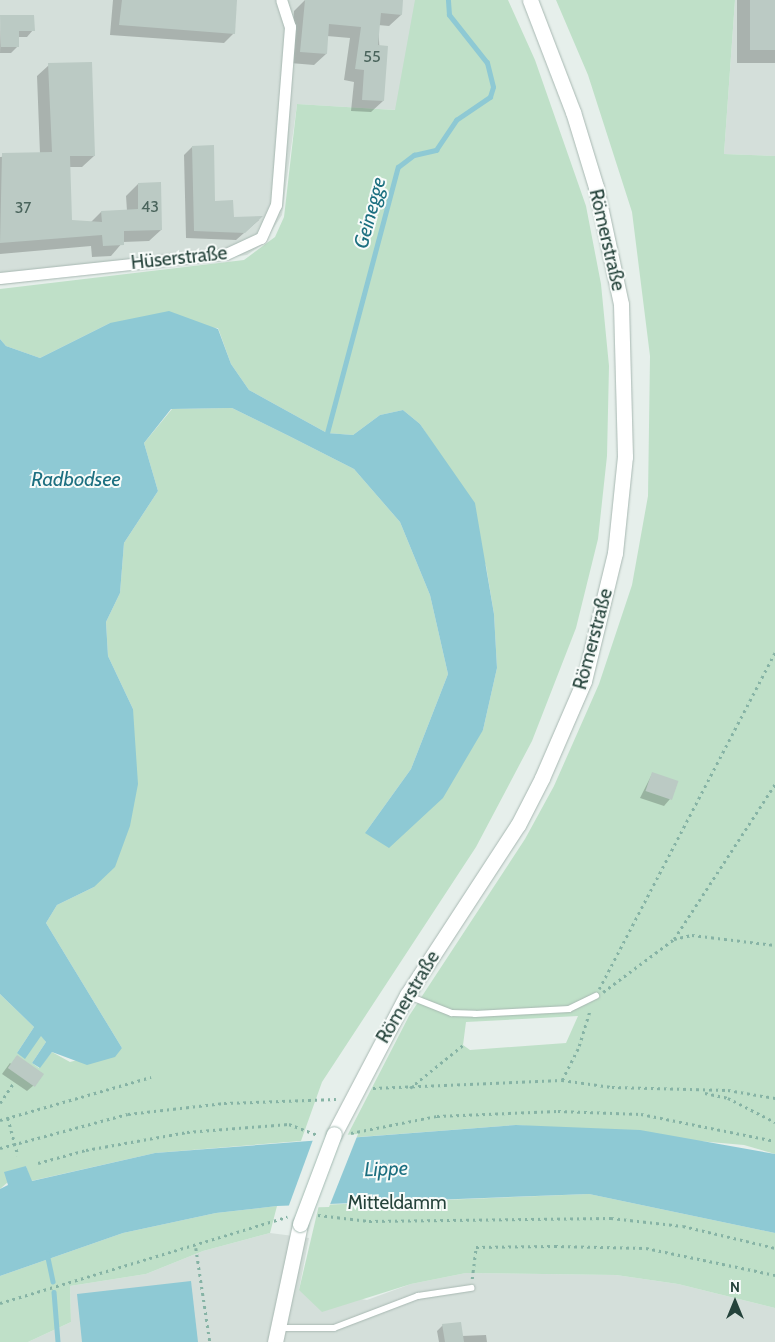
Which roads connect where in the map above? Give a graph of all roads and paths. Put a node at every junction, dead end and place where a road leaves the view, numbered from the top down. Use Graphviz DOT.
graph roads {
  1 [pos="281,0"];
  2 [pos="530,0"];
  3 [pos="0,278"];
  4 [pos="775,652"];
  5 [pos="775,784"];
  6 [pos="674,938"];
  7 [pos="775,945"];
  8 [pos="407,995"];
  9 [pos="596,996"];
  10 [pos="463,1045"];
  11 [pos="151,1077"];
  12 [pos="562,1080"];
  13 [pos="14,1082"];
  14 [pos="410,1089"];
  15 [pos="701,1092"];
  16 [pos="353,1093"];
  17 [pos="775,1098"];
  18 [pos="0,1103"];
  19 [pos="8,1118"];
  20 [pos="0,1120"];
  21 [pos="775,1122"];
  22 [pos="361,1133"];
  23 [pos="313,1135"];
  24 [pos="775,1141"];
  25 [pos="15,1144"];
  26 [pos="0,1148"];
  27 [pos="18,1156"];
  28 [pos="38,1163"];
  29 [pos="315,1216"];
  30 [pos="299,1220"];
  31 [pos="196,1248"];
  32 [pos="775,1248"];
  33 [pos="775,1275"];
  34 [pos="471,1288"];
  35 [pos="0,1303"];
  36 [pos="276,1335"];
  37 [pos="210,1342"];
  1 -- 3 [label="street, Hüserstraße"];
  2 -- 8 [label="main road, Römerstraße"];
  4 -- 9 [label="path"];
  5 -- 6 [label="path"];
  6 -- 7 [label="path"];
  6 -- 9 [label="path"];
  8 -- 9 [label="lane"];
  8 -- 16 [label="main road, Römerstraße"];
  9 -- 12 [label="path"];
  10 -- 14 [label="path"];
  11 -- 19 [label="path"];
  12 -- 14 [label="path"];
  12 -- 15 [label="path"];
  13 -- 18 [label="path"];
  14 -- 16 [label="path"];
  15 -- 17 [label="path"];
  15 -- 21 [label="path"];
  16 -- 25 [label="path"];
  16 -- 30 [label="main road, Römerstraße, bridge"];
  19 -- 20 [label="path"];
  19 -- 25 [label="path"];
  22 -- 24 [label="path"];
  23 -- 28 [label="path"];
  25 -- 26 [label="path"];
  25 -- 27 [label="path"];
  29 -- 32 [label="path, Mitteldamm"];
  30 -- 31 [label="path"];
  30 -- 36 [label="main road, Römerstraße"];
  31 -- 35 [label="path"];
  31 -- 37 [label="path"];
  33 -- 34 [label="path"];
  34 -- 36 [label="lane"];
}
